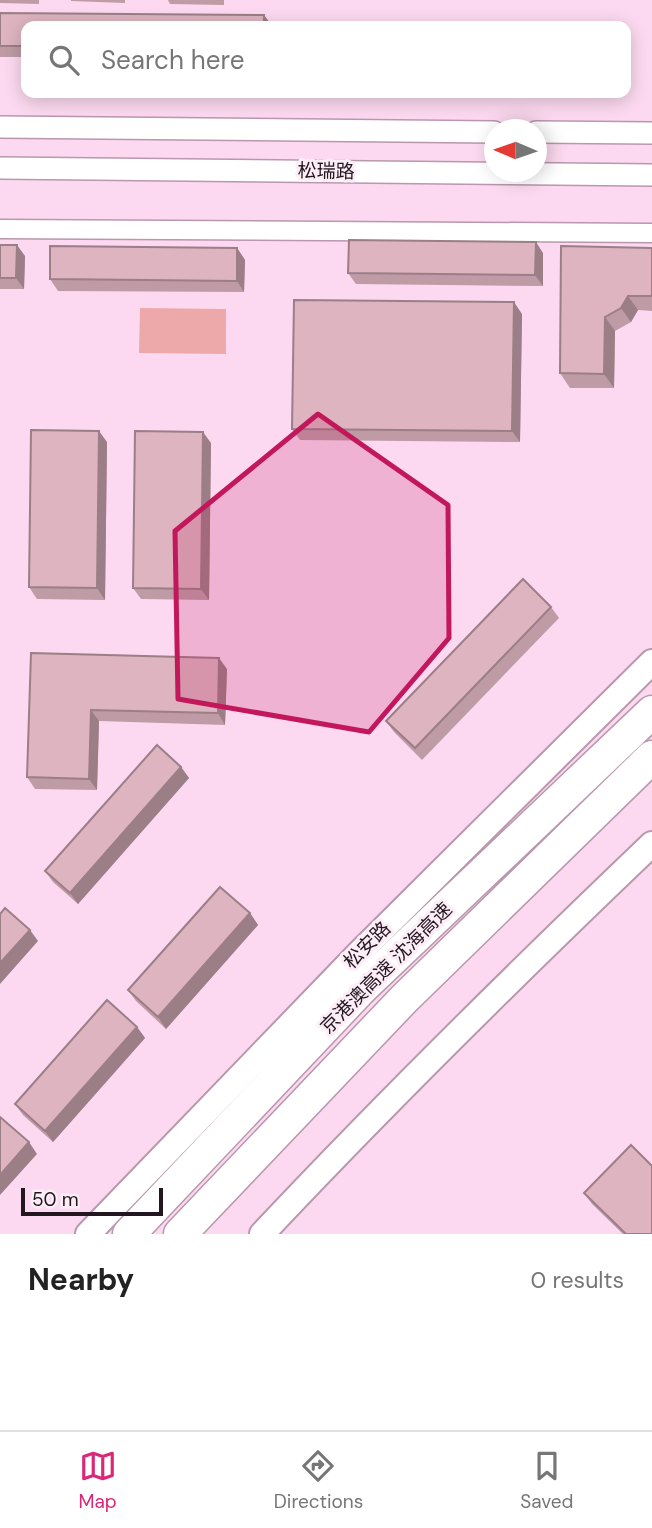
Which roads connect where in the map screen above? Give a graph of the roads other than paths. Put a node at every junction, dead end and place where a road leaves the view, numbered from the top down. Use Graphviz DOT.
graph roads {
  1 [pos="0,127"];
  2 [pos="484,132"];
  3 [pos="547,132"];
  4 [pos="652,133"];
  5 [pos="0,168"];
  6 [pos="652,175"];
  7 [pos="0,229"];
  8 [pos="652,233"];
  9 [pos="652,662"];
  10 [pos="652,712"];
  11 [pos="652,757"];
  12 [pos="652,844"];
  13 [pos="88,1234"];
  14 [pos="129,1234"];
  15 [pos="180,1234"];
  16 [pos="262,1234"];
  1 -- 2 [label="street"];
  3 -- 4 [label="street"];
  5 -- 6 [label="street, 松瑞路"];
  7 -- 8 [label="street"];
  9 -- 13 [label="main road, 松安路"];
  10 -- 14 [label="highway, 京港澳高速 沈海高速"];
  11 -- 15 [label="highway, 京港澳高速 沈海高速"];
  12 -- 16 [label="main road"];
}
